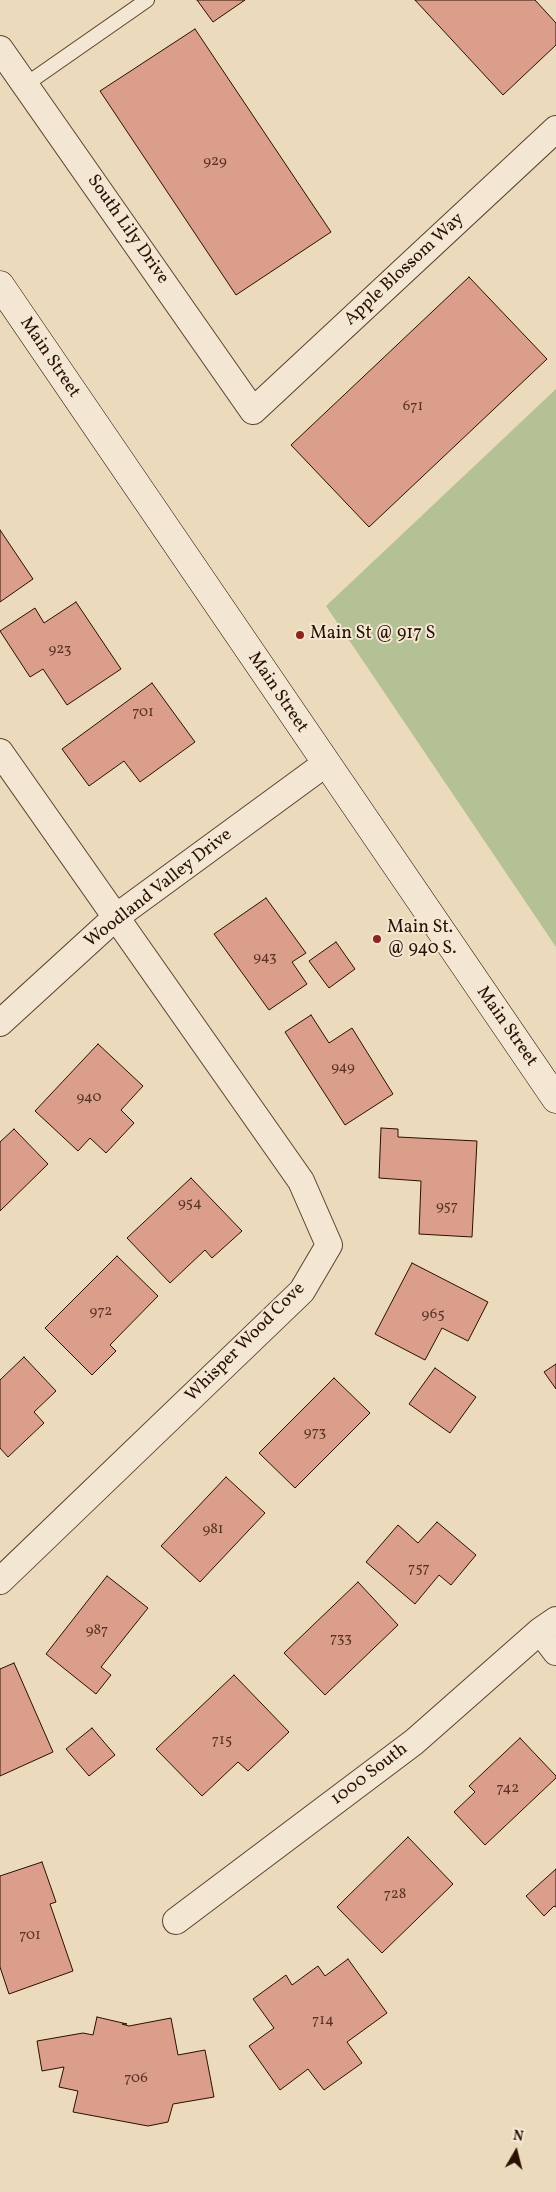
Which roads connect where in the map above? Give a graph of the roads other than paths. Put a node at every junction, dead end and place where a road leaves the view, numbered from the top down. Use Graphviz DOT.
graph roads {
  1 [pos="147,0"];
  2 [pos="0,49"];
  3 [pos="26,85"];
  4 [pos="556,129"];
  5 [pos="0,285"];
  6 [pos="253,411"];
  7 [pos="0,752"];
  8 [pos="325,764"];
  9 [pos="116,918"];
  10 [pos="0,1024"];
  11 [pos="556,1100"];
  12 [pos="0,1581"];
  13 [pos="548,1626"];
  14 [pos="556,1652"];
  15 [pos="176,1921"];
  1 -- 3 [label="lane"];
  2 -- 3 [label="street, South Lily Drive"];
  3 -- 6 [label="street, South Lily Drive"];
  4 -- 6 [label="street, Apple Blossom Way"];
  5 -- 8 [label="main road, Main Street"];
  7 -- 9 [label="street"];
  8 -- 9 [label="street, Woodland Valley Drive"];
  8 -- 11 [label="main road, Main Street"];
  9 -- 10 [label="street, Woodland Valley Drive"];
  9 -- 12 [label="street, Whisper Wood Cove"];
  13 -- 14 [label="street"];
  13 -- 15 [label="street, 1000 South"];
}
